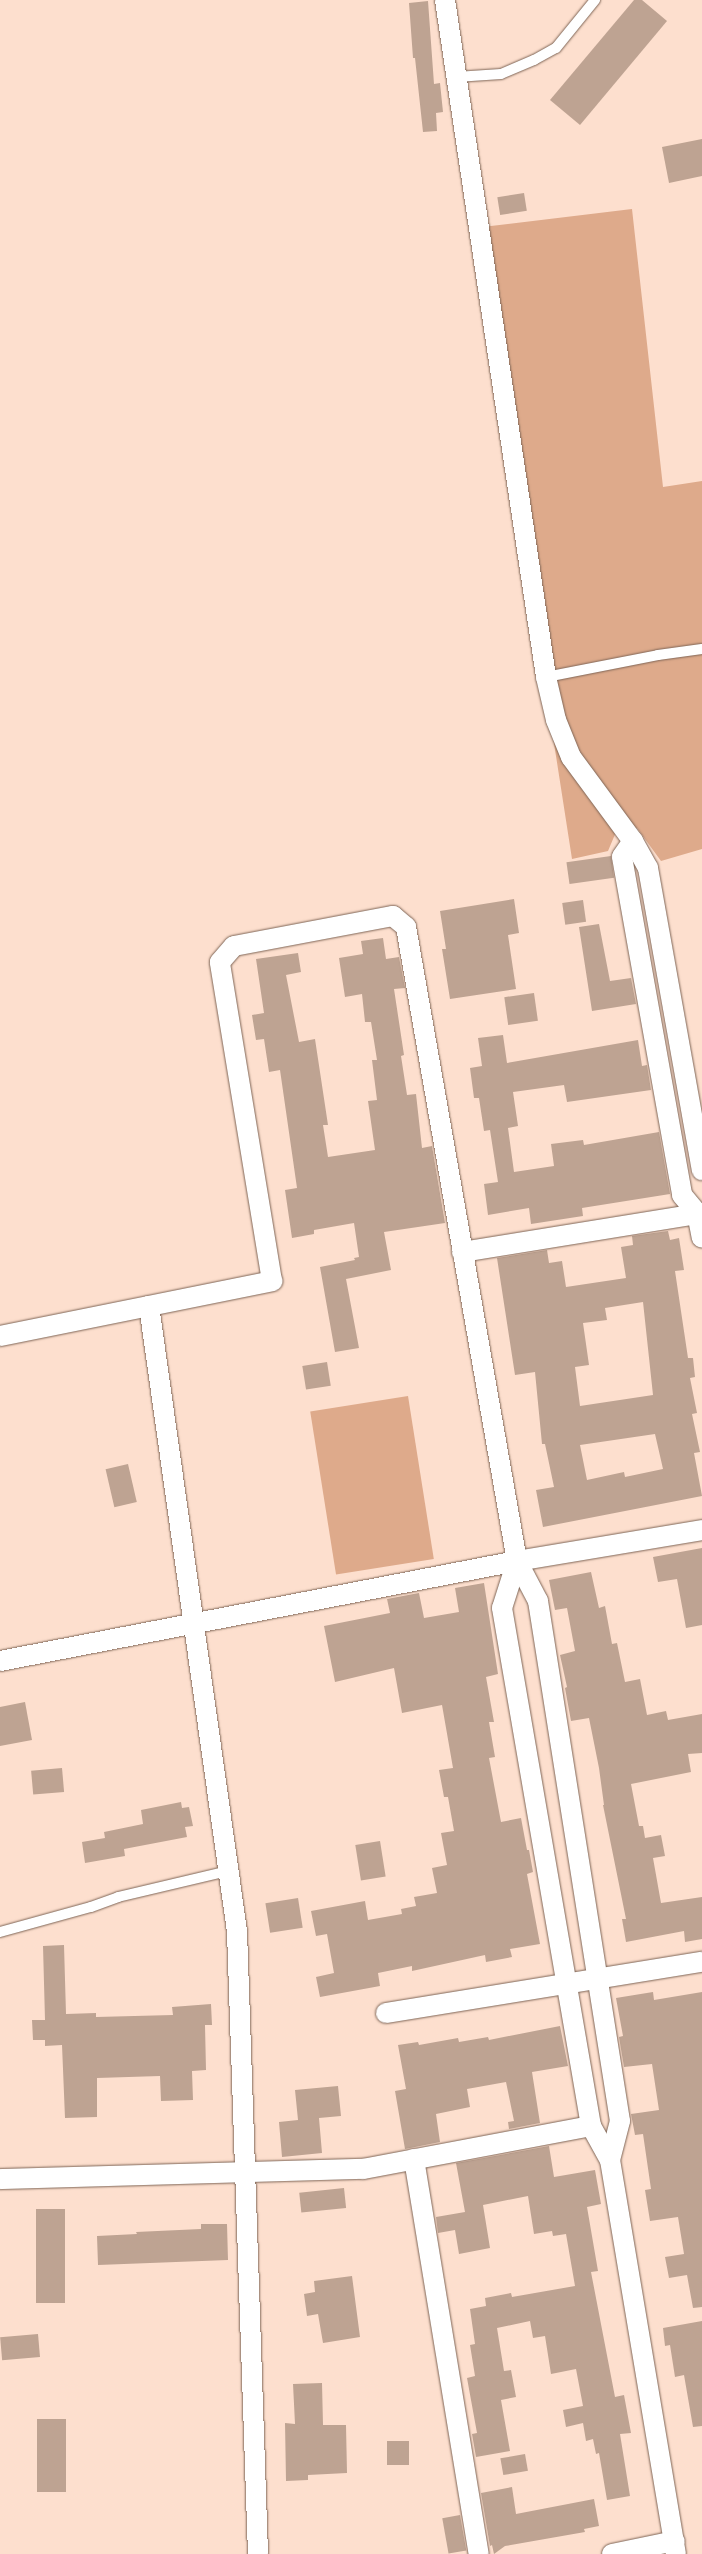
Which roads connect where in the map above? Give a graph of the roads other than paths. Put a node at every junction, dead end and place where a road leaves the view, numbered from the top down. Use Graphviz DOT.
graph roads {
  1 [pos="444,0"];
  2 [pos="595,0"];
  3 [pos="456,77"];
  4 [pos="702,649"];
  5 [pos="546,678"];
  6 [pos="633,841"];
  7 [pos="702,1170"];
  8 [pos="700,1209"];
  9 [pos="702,1238"];
  10 [pos="462,1252"];
  11 [pos="149,1306"];
  12 [pos="0,1336"];
  13 [pos="702,1530"];
  14 [pos="517,1561"];
  15 [pos="194,1624"];
  16 [pos="0,1661"];
  17 [pos="228,1871"];
  18 [pos="0,1932"];
  19 [pos="702,1962"];
  20 [pos="597,1978"];
  21 [pos="568,1982"];
  22 [pos="386,2013"];
  23 [pos="591,2126"];
  24 [pos="414,2159"];
  25 [pos="610,2160"];
  26 [pos="246,2172"];
  27 [pos="0,2179"];
  28 [pos="675,2547"];
  29 [pos="258,2554"];
  30 [pos="479,2554"];
  31 [pos="612,2554"];
  1 -- 3 [label="street"];
  2 -- 3 [label="lane"];
  3 -- 5 [label="street"];
  4 -- 5 [label="lane"];
  5 -- 6 [label="street"];
  6 -- 7 [label="street"];
  6 -- 8 [label="street"];
  8 -- 9 [label="street"];
  8 -- 10 [label="street"];
  10 -- 11 [label="street"];
  10 -- 14 [label="street"];
  11 -- 12 [label="street"];
  11 -- 15 [label="street"];
  13 -- 14 [label="street"];
  14 -- 15 [label="street"];
  14 -- 20 [label="street"];
  14 -- 21 [label="street"];
  15 -- 16 [label="street"];
  15 -- 17 [label="street"];
  17 -- 18 [label="lane"];
  17 -- 26 [label="street"];
  19 -- 20 [label="street"];
  20 -- 21 [label="street"];
  20 -- 25 [label="street"];
  21 -- 22 [label="street"];
  21 -- 23 [label="street"];
  23 -- 24 [label="street"];
  23 -- 25 [label="street"];
  24 -- 26 [label="street"];
  24 -- 30 [label="street"];
  25 -- 28 [label="street"];
  26 -- 27 [label="street"];
  26 -- 29 [label="street"];
  28 -- 31 [label="street"];
}
